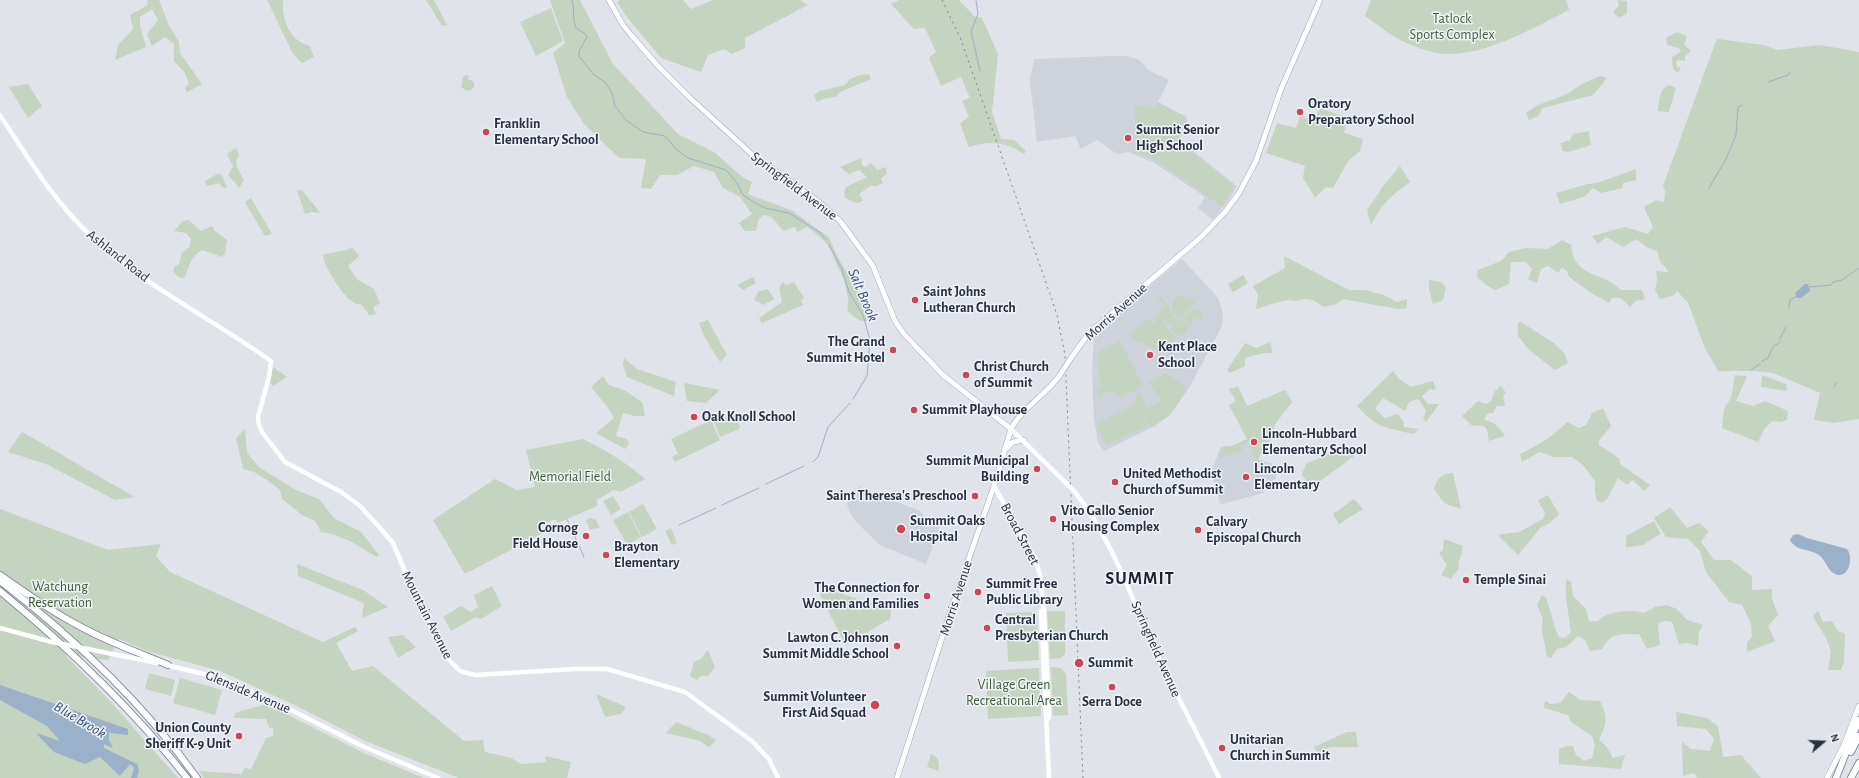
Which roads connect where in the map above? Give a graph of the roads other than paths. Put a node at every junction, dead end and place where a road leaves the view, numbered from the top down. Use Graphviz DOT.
graph roads {
  1 [pos="609,0"];
  2 [pos="1320,0"];
  3 [pos="0,115"];
  4 [pos="271,361"];
  5 [pos="1012,429"];
  6 [pos="1024,440"];
  7 [pos="1005,450"];
  8 [pos="994,486"];
  9 [pos="0,575"];
  10 [pos="0,581"];
  11 [pos="0,591"];
  12 [pos="0,628"];
  13 [pos="168,665"];
  14 [pos="1859,706"];
  15 [pos="1859,720"];
  16 [pos="1859,736"];
  17 [pos="1859,763"];
  18 [pos="187,778"];
  19 [pos="197,778"];
  20 [pos="438,778"];
  21 [pos="778,778"];
  22 [pos="897,778"];
  23 [pos="1049,778"];
  24 [pos="1218,778"];
  25 [pos="1827,778"];
  26 [pos="1836,778"];
  27 [pos="1851,778"];
  1 -- 5 [label="main road, Springfield Avenue"];
  2 -- 5 [label="main road, Morris Avenue, bridge"];
  3 -- 4 [label="main road, Ashland Road"];
  4 -- 21 [label="main road, Mountain Avenue"];
  5 -- 6 [label="main road, Springfield Avenue"];
  5 -- 7 [label="main road, Morris Avenue"];
  6 -- 7 [label="main road"];
  6 -- 24 [label="main road, Springfield Avenue, bridge"];
  7 -- 8 [label="main road, Morris Avenue"];
  8 -- 22 [label="main road, Morris Avenue"];
  8 -- 23 [label="main road, Broad Street"];
  9 -- 13 [label="highway"];
  10 -- 19 [label="highway"];
  11 -- 18 [label="highway"];
  12 -- 13 [label="main road, Glenside Avenue, bridge"];
  13 -- 20 [label="main road, Glenside Avenue"];
  14 -- 25 [label="main road"];
  15 -- 26 [label="highway"];
  16 -- 26 [label="highway"];
  17 -- 27 [label="highway"];
}
